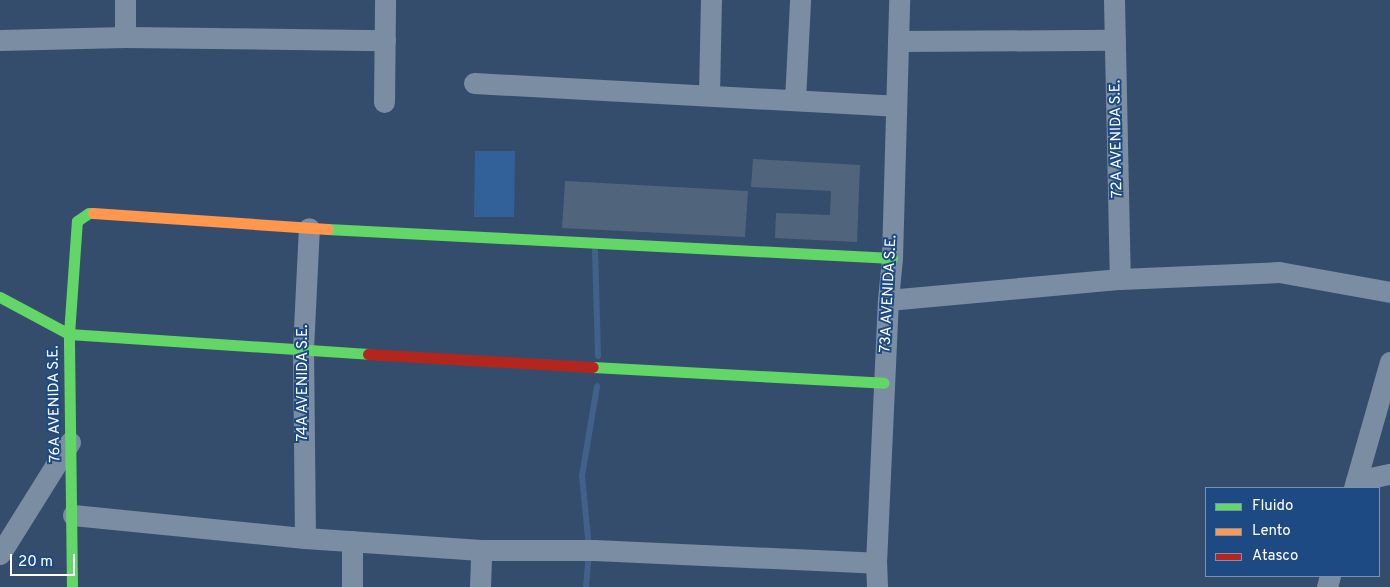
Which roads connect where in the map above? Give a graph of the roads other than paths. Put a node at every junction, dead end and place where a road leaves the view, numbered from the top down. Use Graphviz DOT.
graph roads {
  1 [pos="125,0"];
  2 [pos="385,0"];
  3 [pos="710,0"];
  4 [pos="800,0"];
  5 [pos="898,0"];
  6 [pos="1114,0"];
  7 [pos="125,37"];
  8 [pos="0,40"];
  9 [pos="385,40"];
  10 [pos="1115,40"];
  11 [pos="898,41"];
  12 [pos="474,83"];
  13 [pos="709,94"];
  14 [pos="795,100"];
  15 [pos="384,102"];
  16 [pos="895,106"];
  17 [pos="309,228"];
  18 [pos="892,258"];
  19 [pos="1120,279"];
  20 [pos="1390,292"];
  21 [pos="0,297"];
  22 [pos="888,300"];
  23 [pos="69,334"];
  24 [pos="303,349"];
  25 [pos="1390,362"];
  26 [pos="884,383"];
  27 [pos="70,442"];
  28 [pos="1390,474"];
  29 [pos="1355,485"];
  30 [pos="73,515"];
  31 [pos="304,538"];
  32 [pos="352,541"];
  33 [pos="481,550"];
  34 [pos="0,554"];
  35 [pos="876,563"];
  36 [pos="72,587"];
  37 [pos="352,587"];
  38 [pos="480,587"];
  39 [pos="877,587"];
  1 -- 7 [label="street"];
  2 -- 9 [label="street"];
  3 -- 13 [label="street"];
  4 -- 14 [label="street"];
  5 -- 11 [label="street, 73A AVENIDA S.E."];
  6 -- 10 [label="street, 72A AVENIDA S.E."];
  7 -- 8 [label="street"];
  7 -- 9 [label="street"];
  9 -- 15 [label="street"];
  10 -- 11 [label="street"];
  10 -- 19 [label="street, 72A AVENIDA S.E."];
  11 -- 16 [label="street, 73A AVENIDA S.E."];
  12 -- 13 [label="street"];
  13 -- 14 [label="street"];
  14 -- 16 [label="street"];
  16 -- 18 [label="street, 73A AVENIDA S.E."];
  17 -- 18 [label="street"];
  17 -- 23 [label="street, 76A AVENIDA S.E."];
  17 -- 24 [label="street, 74A AVENIDA S.E."];
  18 -- 22 [label="street, 73A AVENIDA S.E."];
  19 -- 20 [label="street"];
  19 -- 22 [label="street"];
  21 -- 23 [label="street"];
  22 -- 26 [label="street, 73A AVENIDA S.E."];
  23 -- 24 [label="street"];
  23 -- 27 [label="street, 76A AVENIDA S.E."];
  24 -- 26 [label="street"];
  24 -- 31 [label="street, 74A AVENIDA S.E."];
  25 -- 29 [label="street"];
  26 -- 35 [label="street, 73A AVENIDA S.E."];
  27 -- 30 [label="street, 76A AVENIDA S.E."];
  27 -- 34 [label="street"];
  28 -- 29 [label="street"];
  30 -- 31 [label="street"];
  30 -- 36 [label="street, 76A AVENIDA S.E."];
  31 -- 32 [label="street"];
  32 -- 33 [label="street"];
  32 -- 37 [label="street"];
  33 -- 35 [label="street"];
  33 -- 38 [label="street"];
  35 -- 39 [label="street, 73A AVENIDA S.E."];
}
